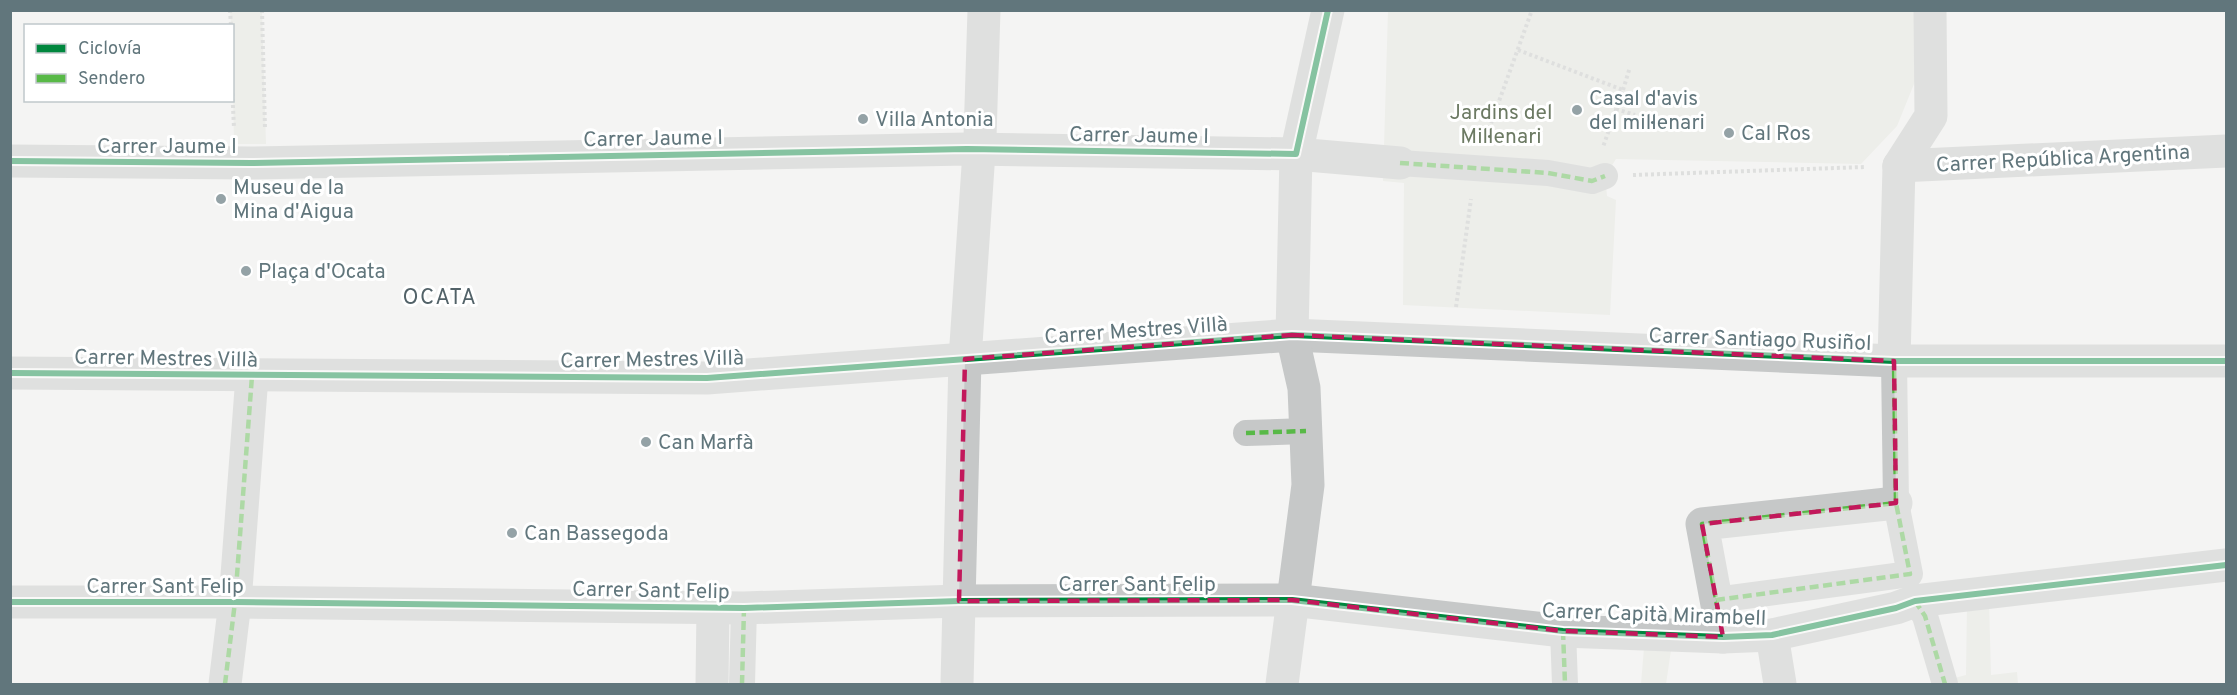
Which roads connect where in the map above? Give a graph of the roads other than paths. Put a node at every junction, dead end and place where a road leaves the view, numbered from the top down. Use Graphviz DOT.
graph roads {
  1 [pos="984,10"];
  2 [pos="1328,10"];
  3 [pos="1930,10"];
  4 [pos="980,149"];
  5 [pos="2226,151"];
  6 [pos="1296,154"];
  7 [pos="10,161"];
  8 [pos="1400,163"];
  9 [pos="1899,166"];
  10 [pos="1599,179"];
  11 [pos="1292,335"];
  12 [pos="965,359"];
  13 [pos="1894,361"];
  14 [pos="2226,361"];
  15 [pos="10,373"];
  16 [pos="252,376"];
  17 [pos="1306,431"];
  18 [pos="1246,433"];
  19 [pos="1896,503"];
  20 [pos="2226,565"];
  21 [pos="1913,587"];
  22 [pos="1292,600"];
  23 [pos="1716,600"];
  24 [pos="959,601"];
  25 [pos="10,602"];
  26 [pos="235,602"];
  27 [pos="729,608"];
  28 [pos="1563,631"];
  29 [pos="1772,635"];
  30 [pos="1723,637"];
  31 [pos="225,684"];
  32 [pos="712,684"];
  33 [pos="742,684"];
  34 [pos="957,684"];
  35 [pos="1282,684"];
  36 [pos="1565,684"];
  37 [pos="1780,684"];
  38 [pos="1945,684"];
  1 -- 4 [label="street"];
  2 -- 6 [label="street"];
  3 -- 9 [label="street"];
  4 -- 6 [label="street, Carrer Jaume I"];
  4 -- 7 [label="street, Carrer Jaume I"];
  4 -- 12 [label="street"];
  5 -- 9 [label="street, Carrer República Argentina"];
  6 -- 8 [label="street, Carrer Jaume I"];
  6 -- 11 [label="street"];
  8 -- 10 [label="street"];
  9 -- 13 [label="street"];
  11 -- 12 [label="street, Carrer Mestres Villà"];
  11 -- 13 [label="street, Carrer Santiago Rusiñol"];
  11 -- 17 [label="street"];
  12 -- 16 [label="street, Carrer Mestres Villà"];
  12 -- 24 [label="street"];
  13 -- 14 [label="street, Carrer Santiago Rusiñol"];
  13 -- 19 [label="street"];
  15 -- 16 [label="street, Carrer Mestres Villà"];
  16 -- 26 [label="street"];
  17 -- 18 [label="street"];
  17 -- 22 [label="street"];
  19 -- 21 [label="street"];
  19 -- 23 [label="street"];
  20 -- 21 [label="street, Carrer Capità Mirambell"];
  21 -- 23 [label="street"];
  21 -- 29 [label="street, Carrer Capità Mirambell"];
  21 -- 38 [label="street"];
  22 -- 24 [label="street, Carrer Sant Felip"];
  22 -- 28 [label="street, Carrer Capità Mirambell"];
  22 -- 35 [label="street"];
  23 -- 30 [label="street"];
  24 -- 27 [label="street, Carrer Sant Felip"];
  24 -- 34 [label="street"];
  25 -- 26 [label="street, Carrer Sant Felip"];
  26 -- 27 [label="street, Carrer Sant Felip"];
  26 -- 31 [label="street"];
  27 -- 32 [label="street"];
  27 -- 33 [label="street"];
  28 -- 30 [label="street, Carrer Capità Mirambell"];
  28 -- 36 [label="street"];
  29 -- 30 [label="street, Carrer Capità Mirambell"];
  29 -- 37 [label="street"];
}
